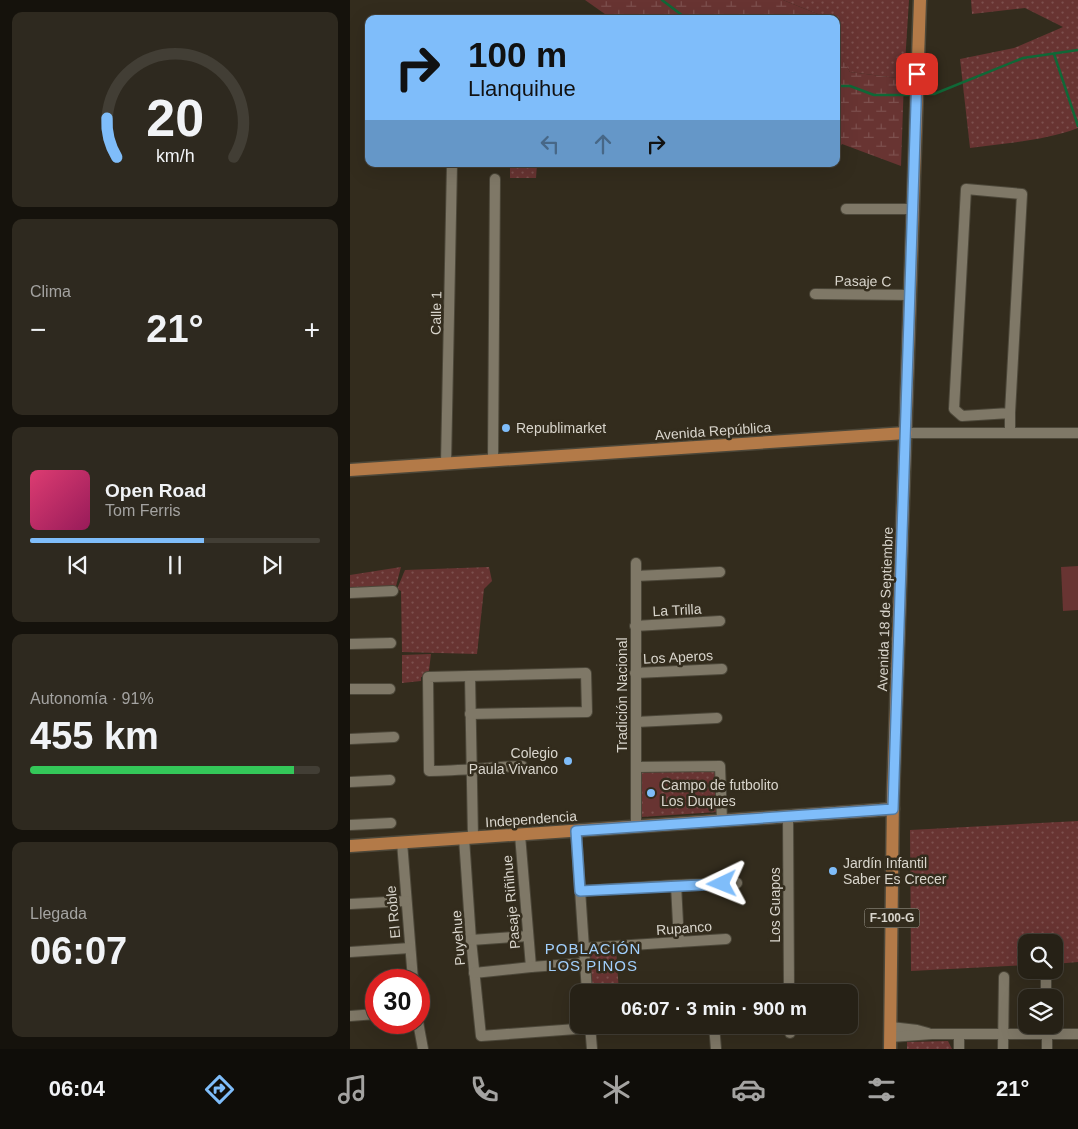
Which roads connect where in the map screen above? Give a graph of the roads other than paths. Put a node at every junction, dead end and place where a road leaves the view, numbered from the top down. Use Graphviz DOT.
graph roads {
  1 [pos="920,0"];
  2 [pos="452,167"];
  3 [pos="495,178"];
  4 [pos="846,209"];
  5 [pos="914,209"];
  6 [pos="815,294"];
  7 [pos="911,295"];
  8 [pos="1010,413"];
  9 [pos="906,433"];
  10 [pos="1010,433"];
  11 [pos="1078,433"];
  12 [pos="493,460"];
  13 [pos="446,464"];
  14 [pos="350,470"];
  15 [pos="636,564"];
  16 [pos="720,572"];
  17 [pos="636,576"];
  18 [pos="392,590"];
  19 [pos="350,594"];
  20 [pos="720,621"];
  21 [pos="636,626"];
  22 [pos="392,643"];
  23 [pos="350,644"];
  24 [pos="722,669"];
  25 [pos="635,673"];
  26 [pos="470,676"];
  27 [pos="350,689"];
  28 [pos="390,689"];
  29 [pos="470,714"];
  30 [pos="717,718"];
  31 [pos="636,722"];
  32 [pos="394,737"];
  33 [pos="350,739"];
  34 [pos="522,766"];
  35 [pos="636,767"];
  36 [pos="471,770"];
  37 [pos="390,780"];
  38 [pos="350,782"];
  39 [pos="893,809"];
  40 [pos="788,816"];
  41 [pos="722,821"];
  42 [pos="391,823"];
  43 [pos="350,825"];
  44 [pos="636,827"];
  45 [pos="576,831"];
  46 [pos="520,835"];
  47 [pos="468,838"];
  48 [pos="402,842"];
  49 [pos="350,846"];
  50 [pos="737,883"];
  51 [pos="676,885"];
  52 [pos="580,891"];
  53 [pos="406,901"];
  54 [pos="350,904"];
  55 [pos="528,936"];
  56 [pos="726,939"];
  57 [pos="471,940"];
  58 [pos="679,942"];
  59 [pos="410,948"];
  60 [pos="584,948"];
  61 [pos="350,952"];
  62 [pos="585,963"];
  63 [pos="531,967"];
  64 [pos="412,969"];
  65 [pos="474,973"];
  66 [pos="1004,978"];
  67 [pos="587,984"];
  68 [pos="789,984"];
  69 [pos="365,1015"];
  70 [pos="350,1016"];
  71 [pos="570,1028"];
  72 [pos="1063,1032"];
  73 [pos="1018,1033"];
  74 [pos="420,1034"];
  75 [pos="591,1034"];
  76 [pos="715,1034"];
  77 [pos="959,1034"];
  78 [pos="1003,1034"];
  79 [pos="1047,1034"];
  80 [pos="1078,1034"];
  81 [pos="891,1038"];
  82 [pos="423,1049"];
  83 [pos="592,1049"];
  84 [pos="716,1049"];
  85 [pos="959,1049"];
  86 [pos="1003,1049"];
  87 [pos="1047,1049"];
  1 -- 5 [label="main road, Avenida 18 de Septiembre / F-100-G"];
  2 -- 13 [label="street, Calle 1"];
  3 -- 12 [label="street"];
  4 -- 5 [label="street"];
  5 -- 7 [label="main road, Avenida 18 de Septiembre / F-100-G"];
  6 -- 7 [label="street, Pasaje C"];
  7 -- 9 [label="main road, Avenida 18 de Septiembre / F-100-G"];
  8 -- 8 [label="street"];
  8 -- 10 [label="street"];
  9 -- 10 [label="street, Avenida República"];
  9 -- 12 [label="main road, Avenida República"];
  9 -- 39 [label="main road, Avenida 18 de Septiembre / F-100-G"];
  10 -- 11 [label="street, Avenida República"];
  12 -- 13 [label="main road, Avenida República"];
  13 -- 14 [label="main road, Avenida República"];
  15 -- 17 [label="street, Tradición Nacional"];
  16 -- 17 [label="street"];
  17 -- 21 [label="street, Tradición Nacional"];
  18 -- 19 [label="street"];
  20 -- 21 [label="street, La Trilla"];
  21 -- 25 [label="street, Tradición Nacional"];
  22 -- 23 [label="street"];
  24 -- 25 [label="street, Los Aperos"];
  25 -- 31 [label="street, Tradición Nacional"];
  26 -- 29 [label="street, Puyehue"];
  26 -- 29 [label="street"];
  26 -- 36 [label="street"];
  27 -- 28 [label="street"];
  29 -- 36 [label="street, Puyehue"];
  30 -- 31 [label="street"];
  31 -- 35 [label="street, Tradición Nacional"];
  32 -- 33 [label="street"];
  34 -- 36 [label="street"];
  35 -- 41 [label="street"];
  35 -- 44 [label="street, Tradición Nacional"];
  36 -- 47 [label="street, Puyehue"];
  37 -- 38 [label="street"];
  39 -- 40 [label="main road, Independencia"];
  39 -- 81 [label="main road, Avenida 18 de Septiembre / F-100-G"];
  40 -- 41 [label="main road, Independencia"];
  40 -- 68 [label="street, Los Guapos"];
  41 -- 44 [label="main road, Independencia"];
  42 -- 43 [label="street"];
  44 -- 45 [label="main road, Independencia"];
  45 -- 46 [label="main road, Independencia"];
  45 -- 52 [label="street"];
  46 -- 47 [label="main road, Independencia"];
  46 -- 55 [label="street, Pasaje Riñihue"];
  47 -- 48 [label="main road, Independencia"];
  47 -- 57 [label="street, Puyehue"];
  48 -- 49 [label="main road, Independencia"];
  48 -- 53 [label="street, El Roble"];
  50 -- 51 [label="street"];
  51 -- 52 [label="street"];
  51 -- 58 [label="street"];
  52 -- 60 [label="street"];
  53 -- 54 [label="street"];
  53 -- 59 [label="street, El Roble"];
  55 -- 57 [label="street"];
  55 -- 63 [label="street, Pasaje Riñihue"];
  56 -- 58 [label="street, Rupanco"];
  57 -- 65 [label="street, Puyehue"];
  58 -- 60 [label="street, Rupanco"];
  59 -- 61 [label="street"];
  59 -- 64 [label="street, El Roble"];
  60 -- 62 [label="street"];
  62 -- 63 [label="street"];
  62 -- 67 [label="street"];
  63 -- 65 [label="street"];
  65 -- 71 [label="street, Puyehue"];
  66 -- 78 [label="street"];
  69 -- 70 [label="street"];
  72 -- 80 [label="street"];
  73 -- 78 [label="street"];
  74 -- 82 [label="street"];
  75 -- 83 [label="street"];
  76 -- 84 [label="street"];
  77 -- 78 [label="street"];
  77 -- 81 [label="street"];
  77 -- 85 [label="street"];
  78 -- 86 [label="street"];
  79 -- 87 [label="street"];
}
